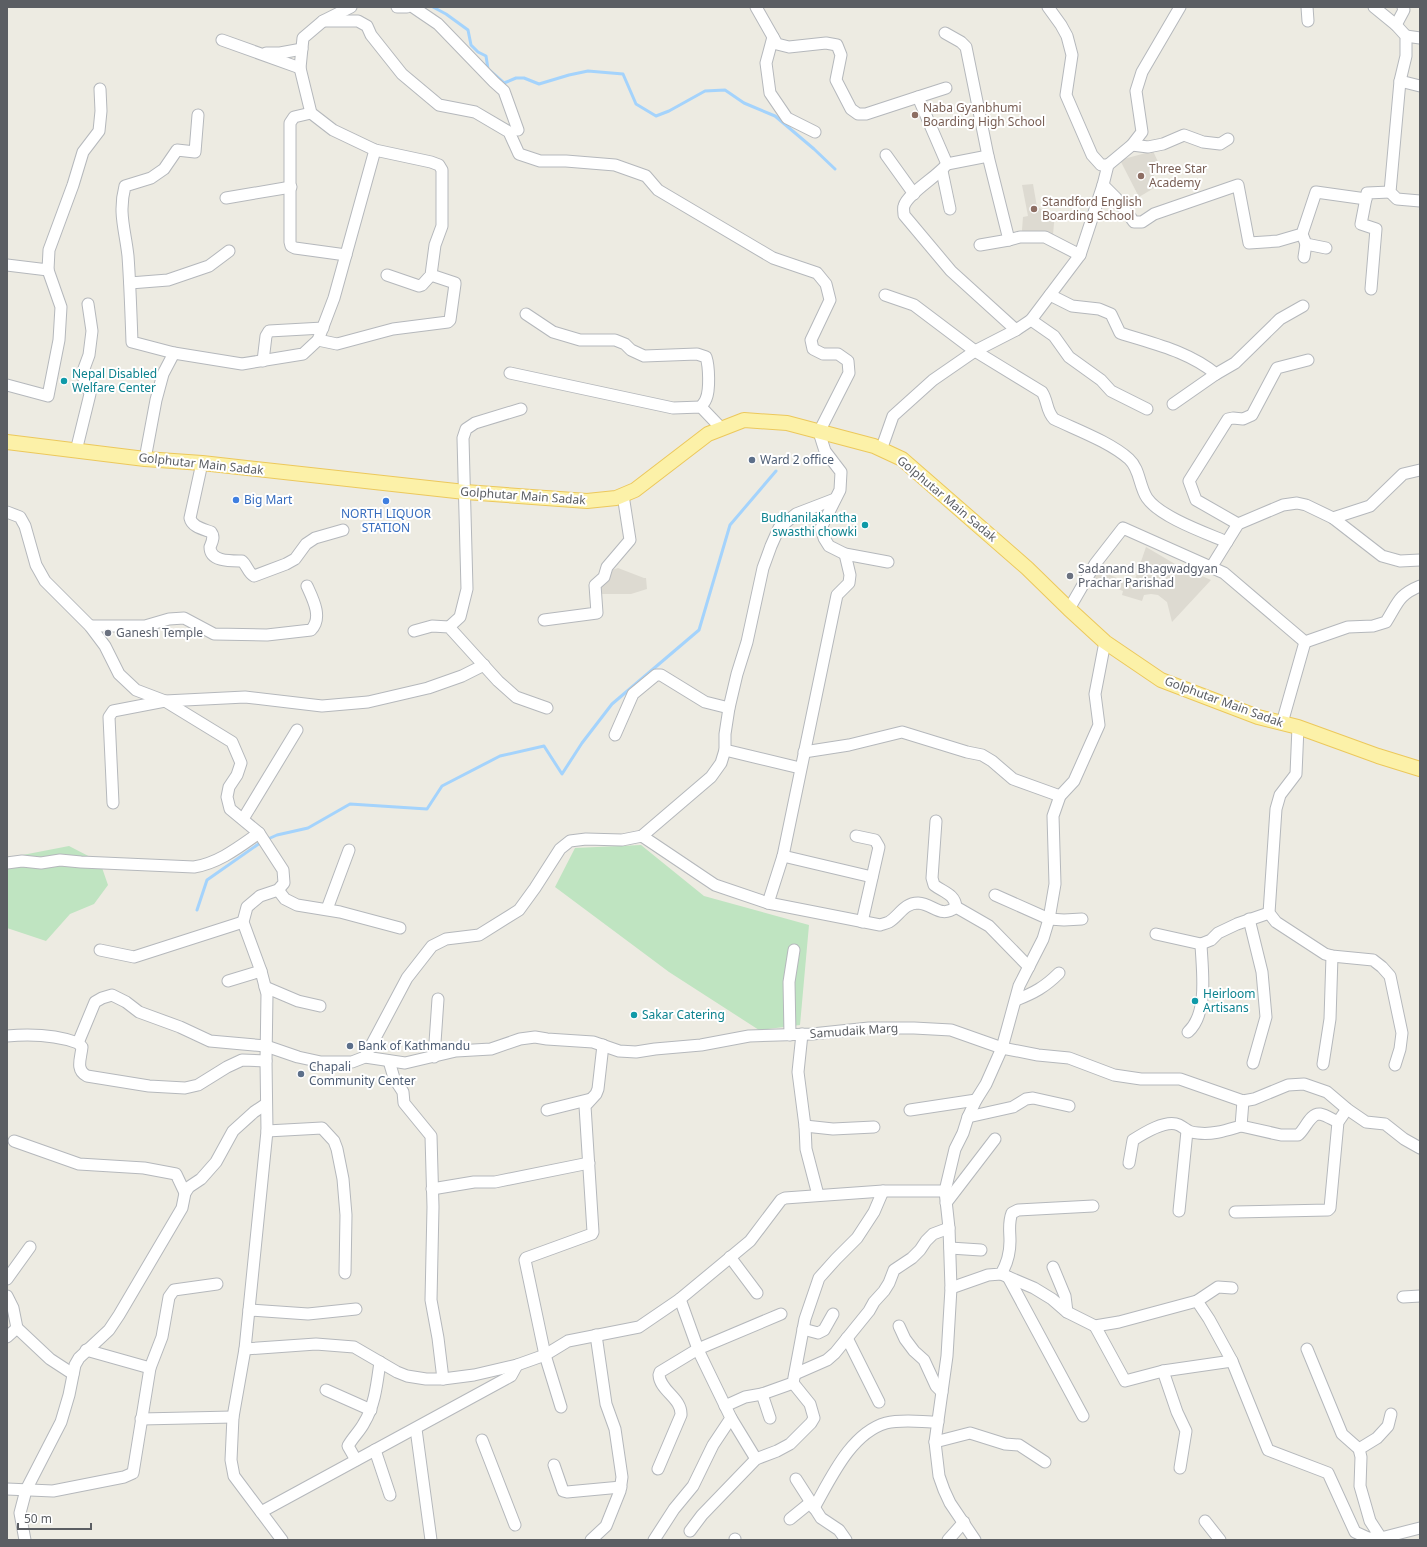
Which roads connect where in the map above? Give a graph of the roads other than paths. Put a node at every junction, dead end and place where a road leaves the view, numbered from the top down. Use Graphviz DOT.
graph roads {
  1 [pos="351,7"];
  2 [pos="397,7"];
  3 [pos="407,7"];
  4 [pos="413,7"];
  5 [pos="756,7"];
  6 [pos="1048,7"];
  7 [pos="1180,7"];
  8 [pos="1307,7"];
  9 [pos="1374,7"];
  10 [pos="1403,7"];
  11 [pos="323,21"];
  12 [pos="1308,21"];
  13 [pos="1396,25"];
  14 [pos="945,33"];
  15 [pos="1406,36"];
  16 [pos="773,37"];
  17 [pos="1420,38"];
  18 [pos="222,40"];
  19 [pos="302,49"];
  20 [pos="260,54"];
  21 [pos="300,68"];
  22 [pos="1400,81"];
  23 [pos="1420,86"];
  24 [pos="946,88"];
  25 [pos="100,89"];
  26 [pos="918,97"];
  27 [pos="311,113"];
  28 [pos="198,115"];
  29 [pos="518,130"];
  30 [pos="815,132"];
  31 [pos="1228,139"];
  32 [pos="1132,144"];
  33 [pos="375,150"];
  34 [pos="886,155"];
  35 [pos="988,156"];
  36 [pos="1108,165"];
  37 [pos="945,167"];
  38 [pos="1103,185"];
  39 [pos="291,187"];
  40 [pos="1390,192"];
  41 [pos="914,194"];
  42 [pos="226,198"];
  43 [pos="1366,199"];
  44 [pos="1420,200"];
  45 [pos="950,209"];
  46 [pos="1304,239"];
  47 [pos="1009,240"];
  48 [pos="980,245"];
  49 [pos="1326,248"];
  50 [pos="229,251"];
  51 [pos="346,255"];
  52 [pos="1080,255"];
  53 [pos="1304,256"];
  54 [pos="7,265"];
  55 [pos="48,270"];
  56 [pos="387,275"];
  57 [pos="431,275"];
  58 [pos="130,283"];
  59 [pos="1371,289"];
  60 [pos="885,295"];
  61 [pos="1050,295"];
  62 [pos="88,304"];
  63 [pos="1303,306"];
  64 [pos="526,314"];
  65 [pos="1031,320"];
  66 [pos="323,328"];
  67 [pos="1016,330"];
  68 [pos="318,340"];
  69 [pos="975,351"];
  70 [pos="174,353"];
  71 [pos="1308,360"];
  72 [pos="263,361"];
  73 [pos="510,373"];
  74 [pos="1216,374"];
  75 [pos="7,385"];
  76 [pos="1173,404"];
  77 [pos="701,407"];
  78 [pos="521,409"];
  79 [pos="1147,409"];
  80 [pos="722,429"];
  81 [pos="819,432"];
  82 [pos="7,442"];
  83 [pos="76,450"];
  84 [pos="881,450"];
  85 [pos="145,459"];
  86 [pos="202,464"];
  87 [pos="1420,470"];
  88 [pos="466,492"];
  89 [pos="623,495"];
  90 [pos="835,499"];
  91 [pos="7,512"];
  92 [pos="1333,518"];
  93 [pos="1238,524"];
  94 [pos="343,530"];
  95 [pos="1227,542"];
  96 [pos="845,554"];
  97 [pos="1420,560"];
  98 [pos="888,562"];
  99 [pos="1212,566"];
  100 [pos="307,586"];
  101 [pos="1420,586"];
  102 [pos="1069,610"];
  103 [pos="544,620"];
  104 [pos="90,626"];
  105 [pos="449,627"];
  106 [pos="414,631"];
  107 [pos="1105,642"];
  108 [pos="1305,642"];
  109 [pos="484,665"];
  110 [pos="165,702"];
  111 [pos="547,708"];
  112 [pos="729,708"];
  113 [pos="1282,723"];
  114 [pos="1298,727"];
  115 [pos="297,730"];
  116 [pos="615,735"];
  117 [pos="725,750"];
  118 [pos="804,752"];
  119 [pos="800,768"];
  120 [pos="1420,769"];
  121 [pos="1060,796"];
  122 [pos="114,803"];
  123 [pos="243,820"];
  124 [pos="936,821"];
  125 [pos="259,833"];
  126 [pos="642,836"];
  127 [pos="856,836"];
  128 [pos="349,850"];
  129 [pos="783,856"];
  130 [pos="7,863"];
  131 [pos="872,877"];
  132 [pos="278,890"];
  133 [pos="995,895"];
  134 [pos="768,903"];
  135 [pos="956,907"];
  136 [pos="327,910"];
  137 [pos="1269,913"];
  138 [pos="1049,919"];
  139 [pos="1082,919"];
  140 [pos="1249,919"];
  141 [pos="243,922"];
  142 [pos="862,922"];
  143 [pos="400,928"];
  144 [pos="1156,934"];
  145 [pos="1201,944"];
  146 [pos="100,950"];
  147 [pos="794,950"];
  148 [pos="1332,956"];
  149 [pos="1029,967"];
  150 [pos="261,971"];
  151 [pos="1059,973"];
  152 [pos="228,981"];
  153 [pos="265,987"];
  154 [pos="438,999"];
  155 [pos="1016,1000"];
  156 [pos="320,1006"];
  157 [pos="1188,1032"];
  158 [pos="802,1034"];
  159 [pos="790,1035"];
  160 [pos="7,1036"];
  161 [pos="78,1043"];
  162 [pos="603,1045"];
  163 [pos="266,1046"];
  164 [pos="1002,1048"];
  165 [pos="365,1057"];
  166 [pos="434,1057"];
  167 [pos="266,1061"];
  168 [pos="389,1061"];
  169 [pos="1253,1063"];
  170 [pos="1323,1064"];
  171 [pos="1395,1065"];
  172 [pos="591,1099"];
  173 [pos="976,1100"];
  174 [pos="1243,1102"];
  175 [pos="266,1104"];
  176 [pos="1069,1106"];
  177 [pos="1347,1109"];
  178 [pos="547,1110"];
  179 [pos="910,1110"];
  180 [pos="968,1117"];
  181 [pos="1338,1122"];
  182 [pos="805,1126"];
  183 [pos="1241,1126"];
  184 [pos="874,1127"];
  185 [pos="267,1131"];
  186 [pos="1187,1131"];
  187 [pos="995,1139"];
  188 [pos="14,1141"];
  189 [pos="1420,1148"];
  190 [pos="589,1163"];
  191 [pos="1129,1163"];
  192 [pos="432,1189"];
  193 [pos="883,1191"];
  194 [pos="945,1191"];
  195 [pos="185,1193"];
  196 [pos="818,1195"];
  197 [pos="946,1203"];
  198 [pos="1092,1206"];
  199 [pos="1179,1211"];
  200 [pos="1235,1212"];
  201 [pos="949,1228"];
  202 [pos="30,1247"];
  203 [pos="950,1248"];
  204 [pos="981,1250"];
  205 [pos="730,1256"];
  206 [pos="1053,1267"];
  207 [pos="345,1273"];
  208 [pos="1005,1276"];
  209 [pos="7,1279"];
  210 [pos="217,1284"];
  211 [pos="951,1288"];
  212 [pos="1232,1288"];
  213 [pos="757,1293"];
  214 [pos="7,1296"];
  215 [pos="1420,1296"];
  216 [pos="1403,1297"];
  217 [pos="680,1299"];
  218 [pos="1197,1301"];
  219 [pos="356,1309"];
  220 [pos="249,1310"];
  221 [pos="1067,1312"];
  222 [pos="781,1314"];
  223 [pos="833,1314"];
  224 [pos="899,1326"];
  225 [pos="1095,1326"];
  226 [pos="17,1328"];
  227 [pos="803,1329"];
  228 [pos="596,1335"];
  229 [pos="7,1337"];
  230 [pos="847,1338"];
  231 [pos="245,1349"];
  232 [pos="698,1349"];
  233 [pos="86,1350"];
  234 [pos="1307,1350"];
  235 [pos="545,1355"];
  236 [pos="1232,1361"];
  237 [pos="380,1362"];
  238 [pos="517,1365"];
  239 [pos="150,1368"];
  240 [pos="1163,1371"];
  241 [pos="73,1374"];
  242 [pos="443,1379"];
  243 [pos="794,1379"];
  244 [pos="326,1390"];
  245 [pos="942,1392"];
  246 [pos="762,1394"];
  247 [pos="879,1402"];
  248 [pos="725,1406"];
  249 [pos="561,1407"];
  250 [pos="371,1410"];
  251 [pos="1391,1414"];
  252 [pos="1083,1416"];
  253 [pos="233,1417"];
  254 [pos="731,1418"];
  255 [pos="770,1418"];
  256 [pos="141,1420"];
  257 [pos="938,1422"];
  258 [pos="416,1429"];
  259 [pos="482,1440"];
  260 [pos="935,1442"];
  261 [pos="1359,1449"];
  262 [pos="375,1450"];
  263 [pos="756,1459"];
  264 [pos="356,1460"];
  265 [pos="1046,1462"];
  266 [pos="554,1465"];
  267 [pos="1180,1468"];
  268 [pos="658,1469"];
  269 [pos="796,1479"];
  270 [pos="621,1487"];
  271 [pos="7,1489"];
  272 [pos="26,1490"];
  273 [pos="390,1495"];
  274 [pos="813,1505"];
  275 [pos="261,1512"];
  276 [pos="790,1519"];
  277 [pos="1204,1521"];
  278 [pos="964,1522"];
  279 [pos="515,1525"];
  280 [pos="1420,1528"];
  281 [pos="690,1531"];
  282 [pos="1380,1539"];
  283 [pos="25,1540"];
  284 [pos="282,1540"];
  285 [pos="431,1540"];
  286 [pos="591,1540"];
  287 [pos="654,1540"];
  288 [pos="846,1540"];
  289 [pos="948,1540"];
  290 [pos="975,1540"];
  291 [pos="1220,1540"];
  1 -- 11 [label="street"];
  2 -- 3 [label="street"];
  4 -- 29 [label="street"];
  5 -- 16 [label="street"];
  6 -- 36 [label="street"];
  7 -- 32 [label="street"];
  8 -- 12 [label="street"];
  9 -- 13 [label="street"];
  10 -- 13 [label="street"];
  11 -- 19 [label="street"];
  11 -- 81 [label="street"];
  13 -- 15 [label="street"];
  14 -- 35 [label="street"];
  15 -- 17 [label="street"];
  15 -- 22 [label="street"];
  16 -- 26 [label="street"];
  16 -- 30 [label="street"];
  18 -- 20 [label="street"];
  19 -- 20 [label="street"];
  19 -- 21 [label="street"];
  20 -- 21 [label="street"];
  21 -- 27 [label="street"];
  22 -- 23 [label="street"];
  22 -- 40 [label="street"];
  24 -- 26 [label="street"];
  25 -- 55 [label="street"];
  26 -- 37 [label="street"];
  27 -- 33 [label="street"];
  27 -- 39 [label="street"];
  28 -- 58 [label="street"];
  31 -- 32 [label="street"];
  32 -- 36 [label="street"];
  33 -- 51 [label="street"];
  33 -- 57 [label="street"];
  34 -- 41 [label="street"];
  35 -- 37 [label="street"];
  35 -- 47 [label="street"];
  36 -- 38 [label="street"];
  37 -- 41 [label="street"];
  37 -- 45 [label="street"];
  38 -- 46 [label="street"];
  38 -- 52 [label="street"];
  39 -- 42 [label="street"];
  39 -- 51 [label="street"];
  40 -- 43 [label="street"];
  40 -- 44 [label="street"];
  41 -- 67 [label="street"];
  43 -- 46 [label="street"];
  43 -- 59 [label="street"];
  46 -- 49 [label="street"];
  46 -- 53 [label="street"];
  47 -- 48 [label="street"];
  47 -- 52 [label="street"];
  50 -- 58 [label="street"];
  51 -- 66 [label="street"];
  52 -- 61 [label="street"];
  54 -- 55 [label="street"];
  55 -- 75 [label="street"];
  56 -- 57 [label="street"];
  57 -- 68 [label="street"];
  58 -- 70 [label="street"];
  60 -- 69 [label="street"];
  61 -- 65 [label="street"];
  61 -- 74 [label="street"];
  62 -- 83 [label="street"];
  63 -- 74 [label="street"];
  64 -- 77 [label="street"];
  65 -- 67 [label="street"];
  65 -- 79 [label="street"];
  66 -- 68 [label="street"];
  66 -- 72 [label="street"];
  67 -- 69 [label="street"];
  68 -- 72 [label="street"];
  69 -- 84 [label="street"];
  69 -- 95 [label="street"];
  70 -- 72 [label="street"];
  70 -- 85 [label="street"];
  71 -- 93 [label="street"];
  73 -- 77 [label="street"];
  74 -- 76 [label="street"];
  77 -- 80 [label="street"];
  78 -- 88 [label="street"];
  80 -- 81 [label="main road, Golphutar Main Sadak"];
  80 -- 89 [label="main road, Golphutar Main Sadak"];
  81 -- 84 [label="main road, Golphutar Main Sadak"];
  81 -- 90 [label="street"];
  82 -- 83 [label="main road, Golphutar Main Sadak"];
  83 -- 85 [label="main road, Golphutar Main Sadak"];
  84 -- 102 [label="main road, Golphutar Main Sadak"];
  85 -- 86 [label="main road, Golphutar Main Sadak"];
  86 -- 88 [label="main road, Golphutar Main Sadak"];
  86 -- 94 [label="street"];
  87 -- 92 [label="street"];
  88 -- 89 [label="main road, Golphutar Main Sadak"];
  88 -- 105 [label="street"];
  89 -- 103 [label="street"];
  90 -- 96 [label="street"];
  90 -- 112 [label="street"];
  91 -- 104 [label="street"];
  92 -- 93 [label="street"];
  92 -- 97 [label="street"];
  93 -- 95 [label="street"];
  95 -- 99 [label="street"];
  96 -- 98 [label="street"];
  96 -- 118 [label="street"];
  99 -- 102 [label="street"];
  99 -- 108 [label="street"];
  100 -- 104 [label="street"];
  101 -- 108 [label="street"];
  102 -- 107 [label="main road, Golphutar Main Sadak"];
  104 -- 110 [label="street"];
  105 -- 106 [label="street"];
  105 -- 109 [label="street"];
  107 -- 113 [label="main road, Golphutar Main Sadak"];
  107 -- 121 [label="street"];
  108 -- 113 [label="street"];
  109 -- 110 [label="street"];
  109 -- 111 [label="street"];
  110 -- 122 [label="street"];
  110 -- 123 [label="street"];
  112 -- 116 [label="street"];
  112 -- 117 [label="street"];
  113 -- 114 [label="main road, Golphutar Main Sadak"];
  114 -- 120 [label="main road, Golphutar Main Sadak"];
  114 -- 137 [label="street"];
  115 -- 123 [label="street"];
  117 -- 119 [label="street"];
  117 -- 126 [label="street"];
  118 -- 119 [label="street"];
  118 -- 121 [label="street"];
  119 -- 129 [label="street"];
  121 -- 138 [label="street"];
  123 -- 125 [label="street"];
  124 -- 135 [label="street"];
  125 -- 130 [label="street"];
  125 -- 132 [label="street"];
  126 -- 134 [label="street"];
  126 -- 165 [label="street"];
  127 -- 131 [label="street"];
  128 -- 136 [label="street"];
  129 -- 131 [label="street"];
  129 -- 134 [label="street"];
  131 -- 142 [label="street"];
  132 -- 136 [label="street"];
  132 -- 141 [label="street"];
  133 -- 138 [label="street"];
  134 -- 142 [label="street"];
  135 -- 142 [label="street"];
  135 -- 149 [label="street"];
  136 -- 143 [label="street"];
  137 -- 140 [label="street"];
  137 -- 148 [label="street"];
  138 -- 139 [label="street"];
  138 -- 149 [label="street"];
  140 -- 145 [label="street"];
  140 -- 169 [label="street"];
  141 -- 146 [label="street"];
  141 -- 150 [label="street"];
  144 -- 145 [label="street"];
  145 -- 157 [label="street"];
  147 -- 159 [label="street"];
  148 -- 170 [label="street"];
  148 -- 171 [label="street"];
  149 -- 155 [label="street"];
  150 -- 152 [label="street"];
  150 -- 153 [label="street"];
  151 -- 155 [label="street"];
  153 -- 156 [label="street"];
  153 -- 163 [label="street"];
  154 -- 166 [label="street"];
  155 -- 164 [label="street"];
  158 -- 159 [label="street, Samudaik Marg"];
  158 -- 164 [label="street, Samudaik Marg"];
  158 -- 182 [label="street"];
  159 -- 162 [label="street, Samudaik Marg"];
  160 -- 161 [label="street"];
  161 -- 163 [label="street, Samudaik Marg"];
  161 -- 167 [label="street"];
  162 -- 166 [label="street, Samudaik Marg"];
  162 -- 172 [label="street"];
  163 -- 165 [label="street, Samudaik Marg"];
  163 -- 167 [label="street"];
  164 -- 173 [label="street"];
  164 -- 174 [label="street, Samudaik Marg"];
  165 -- 168 [label="street, Samudaik Marg"];
  166 -- 168 [label="street, Samudaik Marg"];
  167 -- 175 [label="street"];
  168 -- 192 [label="street"];
  172 -- 178 [label="street"];
  172 -- 190 [label="street"];
  173 -- 179 [label="street"];
  173 -- 180 [label="street"];
  174 -- 177 [label="street"];
  174 -- 183 [label="street"];
  175 -- 185 [label="street"];
  175 -- 195 [label="street"];
  176 -- 180 [label="street"];
  177 -- 181 [label="street"];
  177 -- 189 [label="street"];
  180 -- 194 [label="street"];
  181 -- 183 [label="street"];
  181 -- 200 [label="street"];
  182 -- 184 [label="street"];
  182 -- 196 [label="street"];
  183 -- 186 [label="street"];
  185 -- 207 [label="street"];
  185 -- 220 [label="street"];
  186 -- 191 [label="street"];
  186 -- 199 [label="street"];
  187 -- 197 [label="street"];
  188 -- 195 [label="street"];
  190 -- 192 [label="street"];
  190 -- 235 [label="street"];
  192 -- 242 [label="street"];
  193 -- 194 [label="street"];
  193 -- 196 [label="street"];
  193 -- 227 [label="street"];
  194 -- 197 [label="street"];
  195 -- 233 [label="street"];
  196 -- 205 [label="street"];
  197 -- 201 [label="street"];
  198 -- 208 [label="street"];
  201 -- 203 [label="street"];
  201 -- 230 [label="street"];
  202 -- 209 [label="street"];
  203 -- 204 [label="street"];
  203 -- 211 [label="street"];
  205 -- 213 [label="street"];
  205 -- 217 [label="street"];
  206 -- 221 [label="street"];
  208 -- 211 [label="street"];
  208 -- 221 [label="street"];
  208 -- 252 [label="street"];
  210 -- 239 [label="street"];
  211 -- 245 [label="street"];
  212 -- 218 [label="street"];
  214 -- 226 [label="street"];
  215 -- 216 [label="street"];
  217 -- 228 [label="street"];
  217 -- 232 [label="street"];
  218 -- 225 [label="street"];
  218 -- 236 [label="street"];
  219 -- 220 [label="street"];
  220 -- 231 [label="street"];
  221 -- 225 [label="street"];
  222 -- 232 [label="street"];
  223 -- 227 [label="street"];
  224 -- 245 [label="street"];
  225 -- 240 [label="street"];
  226 -- 229 [label="street"];
  226 -- 241 [label="street"];
  227 -- 243 [label="street"];
  228 -- 235 [label="street"];
  228 -- 270 [label="street"];
  230 -- 243 [label="street"];
  230 -- 247 [label="street"];
  231 -- 237 [label="street"];
  231 -- 253 [label="street"];
  232 -- 248 [label="street"];
  232 -- 268 [label="street"];
  233 -- 239 [label="street"];
  233 -- 241 [label="street"];
  234 -- 261 [label="street"];
  235 -- 238 [label="street"];
  235 -- 249 [label="street"];
  236 -- 240 [label="street"];
  236 -- 282 [label="street"];
  237 -- 242 [label="street"];
  237 -- 250 [label="street"];
  238 -- 242 [label="street"];
  238 -- 258 [label="street"];
  239 -- 256 [label="street"];
  240 -- 267 [label="street"];
  241 -- 272 [label="street"];
  243 -- 246 [label="street"];
  243 -- 263 [label="street"];
  244 -- 250 [label="street"];
  245 -- 257 [label="street"];
  246 -- 248 [label="street"];
  246 -- 255 [label="street"];
  248 -- 254 [label="street"];
  250 -- 264 [label="street"];
  251 -- 261 [label="street"];
  253 -- 256 [label="street"];
  253 -- 275 [label="street"];
  254 -- 263 [label="street"];
  254 -- 287 [label="street"];
  256 -- 272 [label="street"];
  257 -- 260 [label="street"];
  257 -- 274 [label="street"];
  258 -- 262 [label="street"];
  258 -- 285 [label="street"];
  259 -- 279 [label="street"];
  260 -- 265 [label="street"];
  260 -- 278 [label="street"];
  261 -- 282 [label="street"];
  262 -- 264 [label="street"];
  262 -- 273 [label="street"];
  263 -- 281 [label="street"];
  264 -- 275 [label="street"];
  266 -- 270 [label="street"];
  269 -- 274 [label="street"];
  270 -- 286 [label="street"];
  271 -- 272 [label="street"];
  272 -- 283 [label="street"];
  274 -- 276 [label="street"];
  274 -- 288 [label="street"];
  275 -- 284 [label="street"];
  277 -- 291 [label="street"];
  278 -- 289 [label="street"];
  278 -- 290 [label="street"];
  280 -- 282 [label="street"];
}
